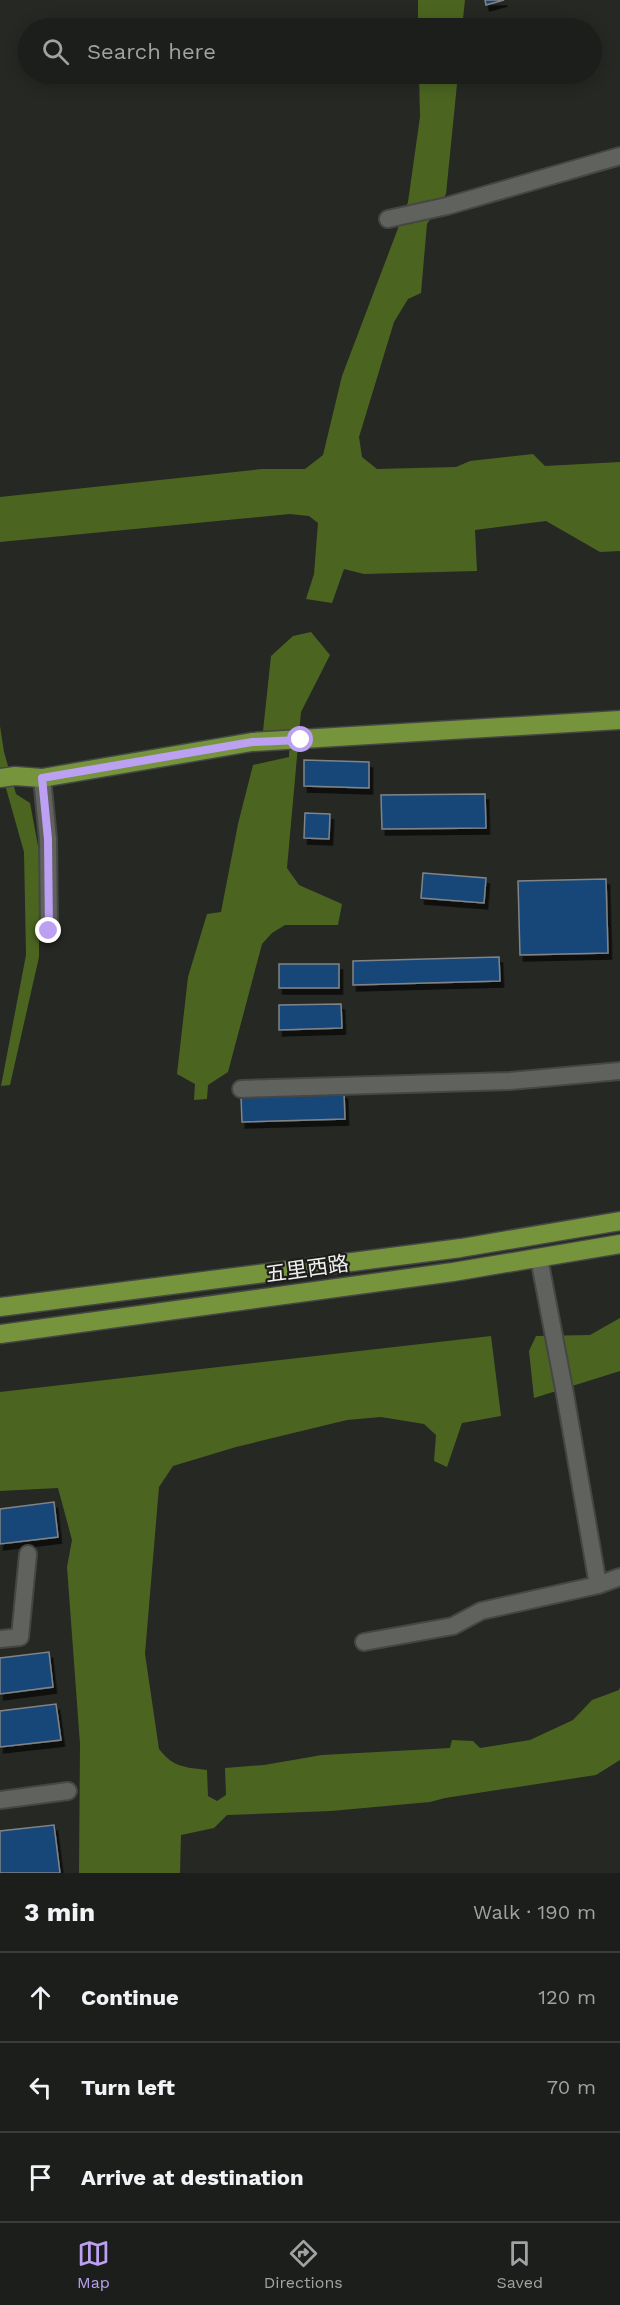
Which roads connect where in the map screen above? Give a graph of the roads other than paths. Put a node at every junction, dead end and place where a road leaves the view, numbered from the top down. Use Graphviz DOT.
graph roads {
  1 [pos="620,156"];
  2 [pos="393,218"];
  3 [pos="620,720"];
  4 [pos="7,777"];
  5 [pos="42,778"];
  6 [pos="49,931"];
  7 [pos="620,1071"];
  8 [pos="241,1089"];
  9 [pos="620,1221"];
  10 [pos="620,1244"];
  11 [pos="539,1258"];
  12 [pos="0,1307"];
  13 [pos="0,1334"];
  14 [pos="28,1554"];
  15 [pos="620,1577"];
  16 [pos="598,1585"];
  17 [pos="0,1639"];
  18 [pos="364,1642"];
  19 [pos="68,1791"];
  20 [pos="0,1800"];
  1 -- 2 [label="street"];
  3 -- 5 [label="main road"];
  4 -- 5 [label="main road"];
  5 -- 6 [label="street"];
  7 -- 8 [label="street"];
  9 -- 12 [label="main road, 五里西路"];
  10 -- 11 [label="main road, 五里西路"];
  11 -- 13 [label="main road, 五里西路"];
  11 -- 16 [label="street"];
  14 -- 17 [label="street"];
  15 -- 16 [label="street"];
  16 -- 18 [label="street"];
  19 -- 20 [label="street"];
}
